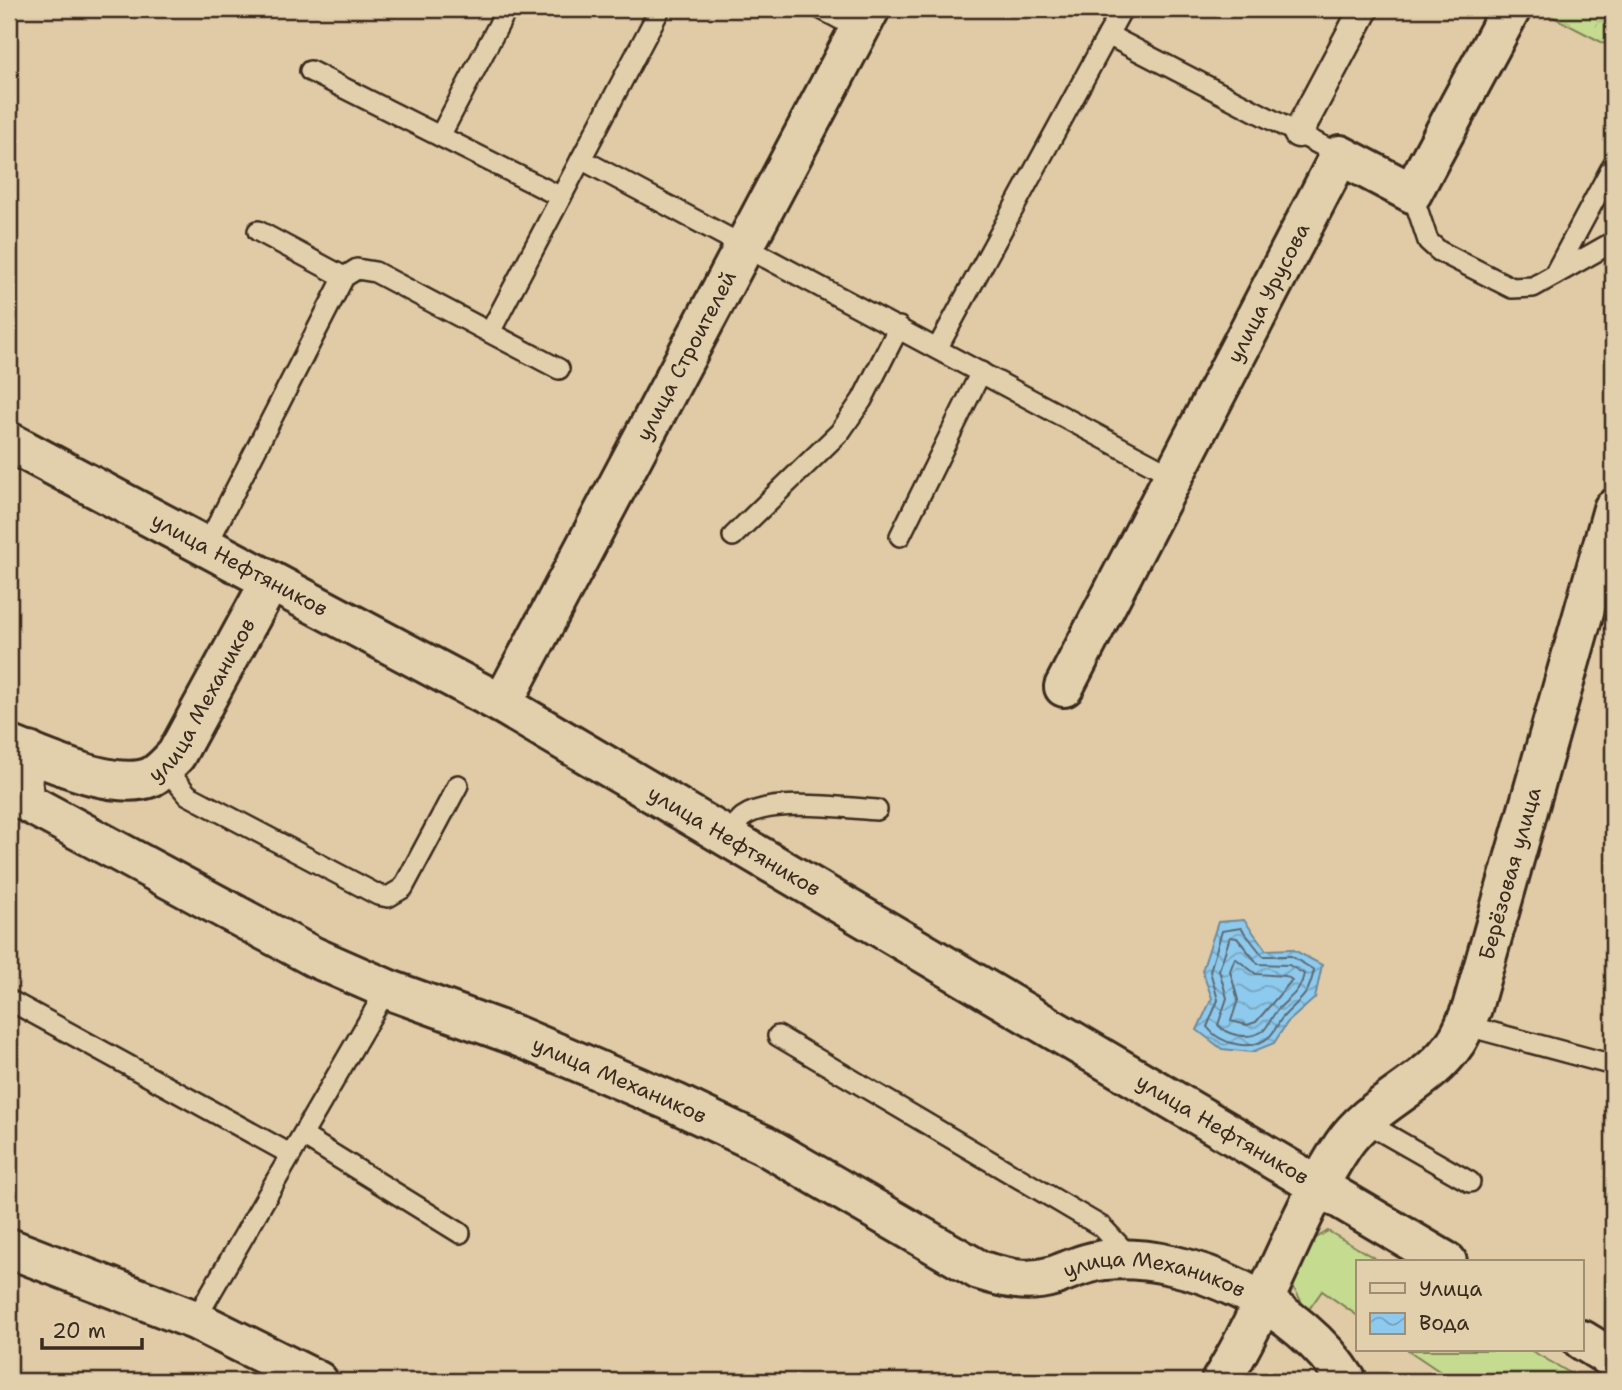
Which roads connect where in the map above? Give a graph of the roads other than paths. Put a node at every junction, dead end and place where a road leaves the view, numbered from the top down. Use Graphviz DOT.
graph roads {
  1 [pos="507,9"];
  2 [pos="660,9"];
  3 [pos="821,9"];
  4 [pos="1122,9"];
  5 [pos="1364,9"];
  6 [pos="1511,9"];
  7 [pos="864,19"];
  8 [pos="1108,35"];
  9 [pos="310,71"];
  10 [pos="1298,133"];
  11 [pos="440,136"];
  12 [pos="1340,155"];
  13 [pos="581,159"];
  14 [pos="1613,165"];
  15 [pos="1412,192"];
  16 [pos="561,197"];
  17 [pos="258,231"];
  18 [pos="1613,242"];
  19 [pos="744,247"];
  20 [pos="1554,275"];
  21 [pos="344,277"];
  22 [pos="899,327"];
  23 [pos="490,332"];
  24 [pos="937,349"];
  25 [pos="559,369"];
  26 [pos="981,372"];
  27 [pos="9,442"];
  28 [pos="1174,476"];
  29 [pos="1613,509"];
  30 [pos="901,536"];
  31 [pos="733,537"];
  32 [pos="206,547"];
  33 [pos="270,582"];
  34 [pos="1064,687"];
  35 [pos="502,704"];
  36 [pos="19,749"];
  37 [pos="164,767"];
  38 [pos="458,785"];
  39 [pos="877,810"];
  40 [pos="726,837"];
  41 [pos="387,989"];
  42 [pos="9,1000"];
  43 [pos="1464,1025"];
  44 [pos="778,1036"];
  45 [pos="1613,1065"];
  46 [pos="1363,1121"];
  47 [pos="303,1136"];
  48 [pos="290,1154"];
  49 [pos="1470,1182"];
  50 [pos="1320,1188"];
  51 [pos="460,1233"];
  52 [pos="9,1248"];
  53 [pos="1131,1258"];
  54 [pos="1444,1260"];
  55 [pos="1265,1304"];
  56 [pos="195,1320"];
  57 [pos="1584,1341"];
  58 [pos="1613,1359"];
  59 [pos="318,1381"];
  60 [pos="1221,1381"];
  61 [pos="1347,1381"];
  1 -- 11 [label="lane"];
  2 -- 13 [label="lane"];
  3 -- 7 [label="lane"];
  4 -- 8 [label="lane"];
  5 -- 10 [label="street"];
  6 -- 15 [label="street"];
  7 -- 19 [label="street, улица Строителей"];
  8 -- 10 [label="lane"];
  8 -- 24 [label="lane"];
  9 -- 11 [label="lane"];
  10 -- 12 [label="lane"];
  11 -- 16 [label="lane"];
  12 -- 15 [label="street"];
  12 -- 28 [label="street, улица Урусова"];
  13 -- 16 [label="lane"];
  13 -- 19 [label="lane"];
  14 -- 20 [label="lane"];
  15 -- 20 [label="lane"];
  16 -- 23 [label="lane"];
  17 -- 21 [label="lane"];
  18 -- 20 [label="lane"];
  19 -- 22 [label="lane"];
  19 -- 35 [label="street, улица Строителей"];
  21 -- 23 [label="lane"];
  21 -- 32 [label="lane"];
  22 -- 24 [label="lane"];
  22 -- 31 [label="lane"];
  23 -- 25 [label="lane"];
  24 -- 26 [label="lane"];
  26 -- 28 [label="lane"];
  26 -- 30 [label="lane"];
  27 -- 32 [label="street, улица Нефтяников"];
  28 -- 34 [label="street, улица Урусова"];
  29 -- 43 [label="street, Берёзовая улица"];
  32 -- 33 [label="street, улица Нефтяников"];
  33 -- 35 [label="street, улица Нефтяников"];
  33 -- 37 [label="street, улица Механиков"];
  35 -- 40 [label="street, улица Нефтяников"];
  36 -- 37 [label="street, улица Механиков"];
  36 -- 41 [label="street, улица Механиков"];
  37 -- 38 [label="lane"];
  39 -- 40 [label="lane"];
  40 -- 50 [label="street, улица Нефтяников"];
  41 -- 47 [label="lane"];
  41 -- 53 [label="street, улица Механиков"];
  42 -- 48 [label="lane"];
  43 -- 45 [label="lane"];
  43 -- 46 [label="street, Берёзовая улица"];
  44 -- 53 [label="lane"];
  46 -- 49 [label="lane"];
  46 -- 50 [label="street, Берёзовая улица"];
  47 -- 48 [label="lane"];
  47 -- 51 [label="lane"];
  48 -- 56 [label="lane"];
  50 -- 54 [label="street, улица Нефтяников"];
  50 -- 55 [label="street, Берёзовая улица"];
  52 -- 56 [label="street"];
  53 -- 55 [label="street, улица Механиков"];
  55 -- 60 [label="street, Берёзовая улица"];
  55 -- 61 [label="street, улица Механиков"];
  56 -- 59 [label="street"];
  57 -- 58 [label="street"];
}
